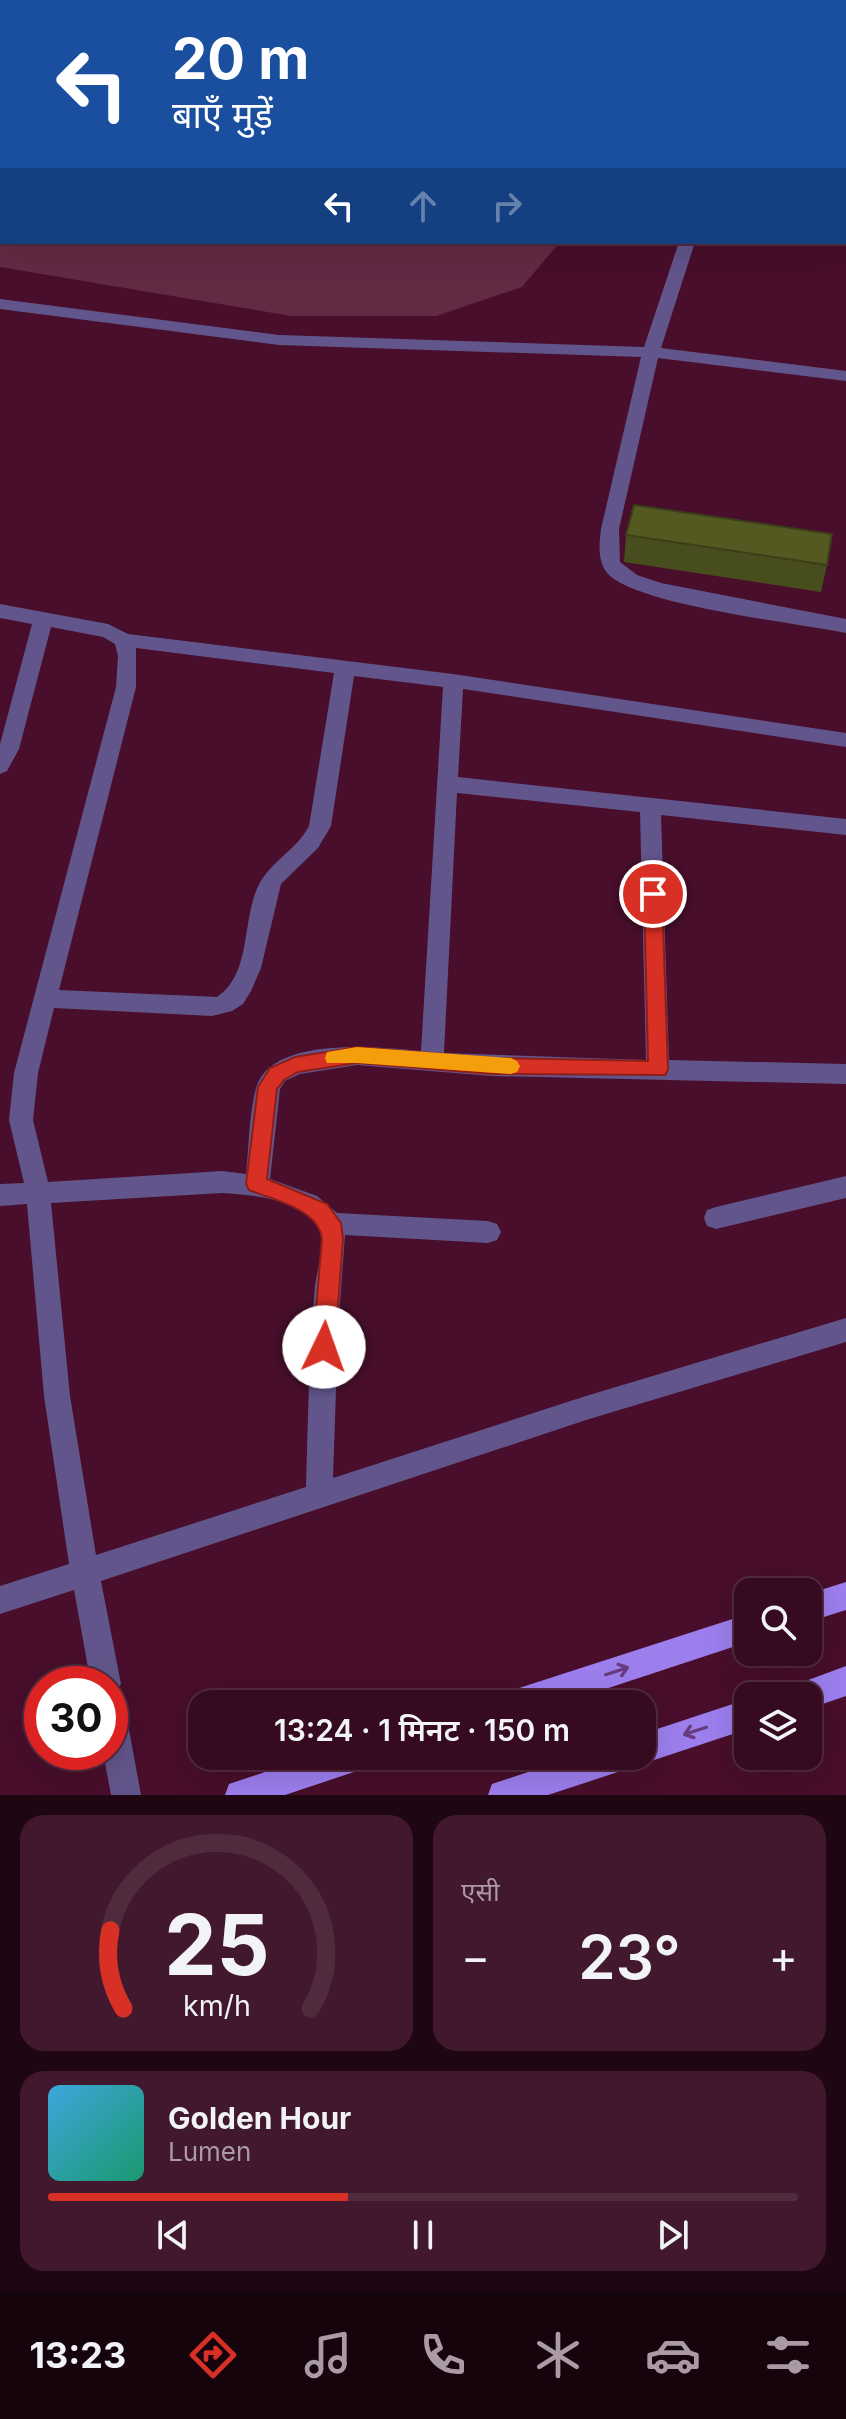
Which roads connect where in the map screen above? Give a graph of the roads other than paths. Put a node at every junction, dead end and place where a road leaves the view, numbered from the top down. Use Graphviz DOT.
graph roads {
  1 [pos="686,244"];
  2 [pos="0,304"];
  3 [pos="651,352"];
  4 [pos="846,376"];
  5 [pos="0,611"];
  6 [pos="43,619"];
  7 [pos="846,626"];
  8 [pos="124,640"];
  9 [pos="345,668"];
  10 [pos="453,681"];
  11 [pos="846,740"];
  12 [pos="0,766"];
  13 [pos="448,784"];
  14 [pos="650,806"];
  15 [pos="846,827"];
  16 [pos="46,998"];
  17 [pos="432,1061"];
  18 [pos="658,1070"];
  19 [pos="846,1074"];
  20 [pos="10,1114"];
  21 [pos="257,1184"];
  22 [pos="846,1187"];
  23 [pos="38,1192"];
  24 [pos="0,1195"];
  25 [pos="716,1218"];
  26 [pos="330,1223"];
  27 [pos="488,1232"];
  28 [pos="846,1330"];
  29 [pos="319,1495"];
  30 [pos="85,1574"];
  31 [pos="846,1596"];
  32 [pos="0,1600"];
  33 [pos="822,1604"];
  34 [pos="734,1633"];
  35 [pos="103,1666"];
  36 [pos="846,1681"];
  37 [pos="822,1689"];
  38 [pos="559,1690"];
  39 [pos="734,1719"];
  40 [pos="656,1744"];
  41 [pos="121,1770"];
  42 [pos="316,1770"];
  43 [pos="579,1770"];
  44 [pos="126,1795"];
  45 [pos="240,1795"];
  46 [pos="503,1795"];
  1 -- 3 [label="street"];
  2 -- 3 [label="street"];
  3 -- 4 [label="street"];
  3 -- 7 [label="street"];
  5 -- 6 [label="street"];
  6 -- 8 [label="street"];
  6 -- 12 [label="street"];
  8 -- 9 [label="street"];
  8 -- 16 [label="street"];
  9 -- 10 [label="street"];
  9 -- 16 [label="street"];
  10 -- 11 [label="street"];
  10 -- 13 [label="street"];
  13 -- 14 [label="street"];
  13 -- 17 [label="street"];
  14 -- 15 [label="street"];
  14 -- 18 [label="street"];
  16 -- 20 [label="street"];
  17 -- 18 [label="street"];
  17 -- 21 [label="street"];
  18 -- 19 [label="street"];
  20 -- 23 [label="street"];
  21 -- 23 [label="street"];
  21 -- 26 [label="street"];
  22 -- 25 [label="street"];
  23 -- 24 [label="street"];
  23 -- 30 [label="street"];
  26 -- 27 [label="street"];
  26 -- 29 [label="street"];
  28 -- 29 [label="street"];
  29 -- 30 [label="street"];
  30 -- 32 [label="street"];
  30 -- 35 [label="street"];
  31 -- 33 [label="main road"];
  38 -- 34 [label="main road, one-way"];
  36 -- 37 [label="main road"];
  39 -- 40 [label="main road, one-way"];
  41 -- 44 [label="street"];
  42 -- 45 [label="main road"];
  43 -- 46 [label="main road"];
}
